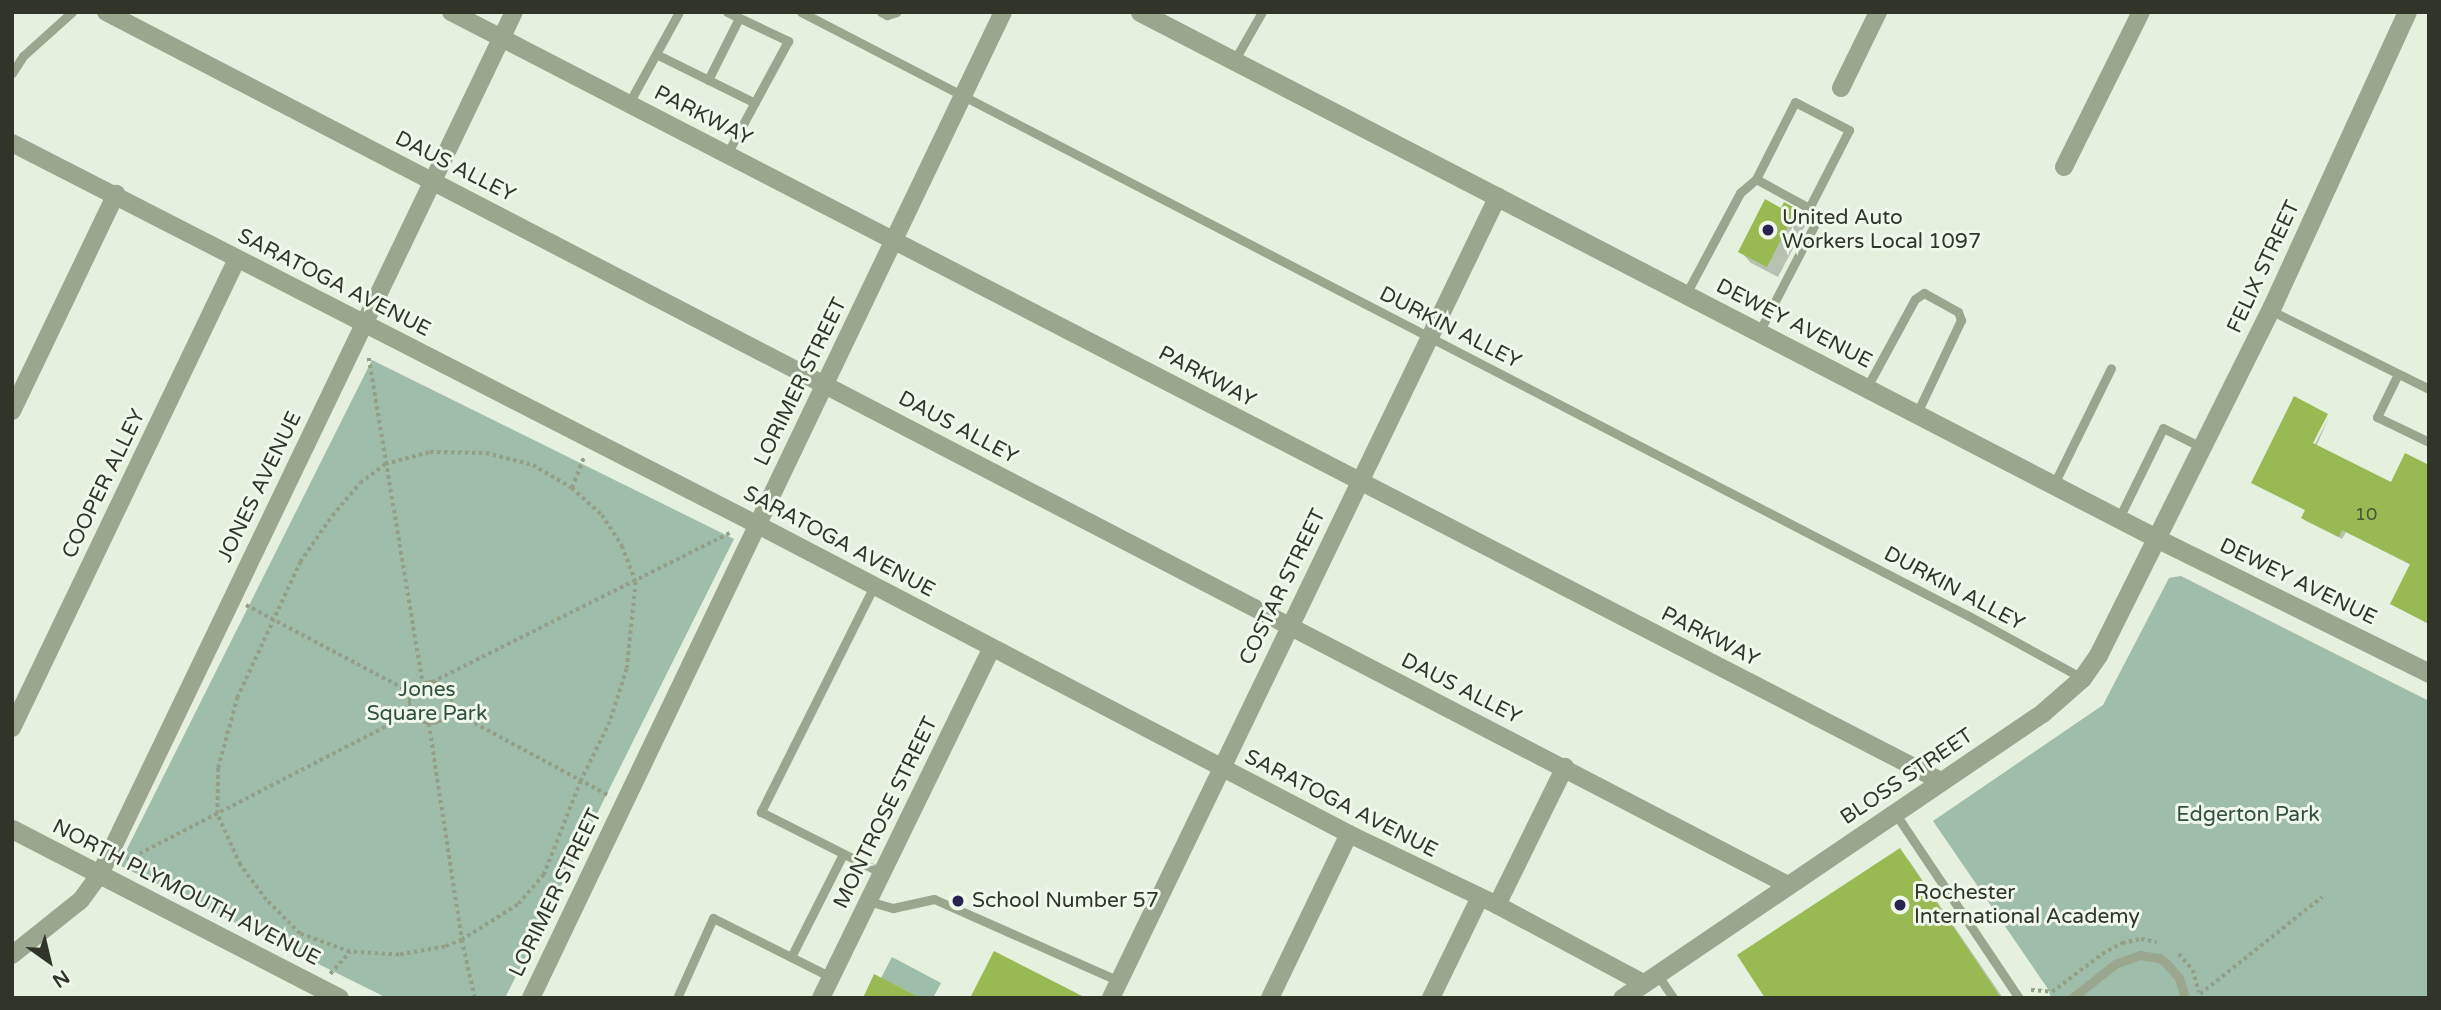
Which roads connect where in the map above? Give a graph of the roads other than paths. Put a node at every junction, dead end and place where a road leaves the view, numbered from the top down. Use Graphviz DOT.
graph roads {
  1 [pos="72,12"];
  2 [pos="106,12"];
  3 [pos="451,12"];
  4 [pos="514,12"];
  5 [pos="679,12"];
  6 [pos="727,12"];
  7 [pos="801,12"];
  8 [pos="881,12"];
  9 [pos="897,12"];
  10 [pos="1003,12"];
  11 [pos="1140,12"];
  12 [pos="1262,12"];
  13 [pos="1878,12"];
  14 [pos="2141,12"];
  15 [pos="2407,12"];
  16 [pos="739,18"];
  17 [pos="501,38"];
  18 [pos="656,54"];
  19 [pos="1234,61"];
  20 [pos="12,73"];
  21 [pos="708,80"];
  22 [pos="1840,88"];
  23 [pos="963,95"];
  24 [pos="629,103"];
  25 [pos="755,103"];
  26 [pos="12,143"];
  27 [pos="727,154"];
  28 [pos="2064,167"];
  29 [pos="1756,179"];
  30 [pos="433,180"];
  31 [pos="116,194"];
  32 [pos="1498,196"];
  33 [pos="1810,208"];
  34 [pos="895,240"];
  35 [pos="237,259"];
  36 [pos="1686,294"];
  37 [pos="2270,310"];
  38 [pos="363,324"];
  39 [pos="1759,332"];
  40 [pos="1431,338"];
  41 [pos="2111,368"];
  42 [pos="2398,373"];
  43 [pos="825,384"];
  44 [pos="1867,387"];
  45 [pos="2429,389"];
  46 [pos="12,411"];
  47 [pos="1917,413"];
  48 [pos="2429,442"];
  49 [pos="2202,447"];
  50 [pos="1360,482"];
  51 [pos="2054,484"];
  52 [pos="2119,518"];
  53 [pos="758,525"];
  54 [pos="2156,538"];
  55 [pos="874,586"];
  56 [pos="1289,626"];
  57 [pos="991,649"];
  58 [pos="2429,673"];
  59 [pos="2082,678"];
  60 [pos="12,728"];
  61 [pos="1564,767"];
  62 [pos="1222,769"];
  63 [pos="1941,781"];
  64 [pos="1895,813"];
  65 [pos="12,828"];
  66 [pos="1349,834"];
  67 [pos="843,854"];
  68 [pos="882,873"];
  69 [pos="100,874"];
  70 [pos="1788,885"];
  71 [pos="1479,899"];
  72 [pos="868,901"];
  73 [pos="1497,905"];
  74 [pos="12,955"];
  75 [pos="792,957"];
  76 [pos="831,977"];
  77 [pos="1650,979"];
  78 [pos="1115,990"];
  79 [pos="339,998"];
  80 [pos="531,998"];
  81 [pos="677,998"];
  82 [pos="821,998"];
  83 [pos="1270,998"];
  84 [pos="1431,998"];
  85 [pos="1622,998"];
  86 [pos="1673,998"];
  87 [pos="2019,998"];
  88 [pos="2072,998"];
  89 [pos="2185,998"];
  1 -- 20 [label="lane"];
  2 -- 30 [label="street, DAUS ALLEY"];
  3 -- 17 [label="street, PARKWAY"];
  4 -- 17 [label="street, JONES AVENUE"];
  5 -- 18 [label="lane"];
  6 -- 16 [label="lane"];
  7 -- 23 [label="lane, DURKIN ALLEY"];
  8 -- 9 [label="lane"];
  10 -- 23 [label="street, LORIMER STREET"];
  11 -- 19 [label="street, DEWEY AVENUE"];
  12 -- 19 [label="lane"];
  13 -- 22 [label="street"];
  14 -- 28 [label="street"];
  15 -- 37 [label="street, FELIX STREET"];
  16 -- 21 [label="lane"];
  16 -- 25 [label="lane"];
  17 -- 24 [label="street, PARKWAY"];
  17 -- 30 [label="street, JONES AVENUE"];
  18 -- 21 [label="lane"];
  18 -- 24 [label="lane"];
  19 -- 32 [label="street, DEWEY AVENUE"];
  21 -- 25 [label="lane"];
  23 -- 34 [label="street, LORIMER STREET"];
  23 -- 40 [label="lane, DURKIN ALLEY"];
  24 -- 27 [label="street, PARKWAY"];
  25 -- 27 [label="lane"];
  26 -- 31 [label="street, SARATOGA AVENUE"];
  27 -- 34 [label="street, PARKWAY"];
  29 -- 33 [label="lane"];
  29 -- 33 [label="lane"];
  29 -- 36 [label="lane"];
  30 -- 38 [label="street, JONES AVENUE"];
  30 -- 43 [label="street, DAUS ALLEY"];
  31 -- 35 [label="street, SARATOGA AVENUE"];
  31 -- 46 [label="street"];
  32 -- 36 [label="street, DEWEY AVENUE"];
  32 -- 40 [label="street, COSTAR STREET"];
  33 -- 39 [label="lane"];
  34 -- 43 [label="street, LORIMER STREET"];
  34 -- 50 [label="street, PARKWAY"];
  35 -- 38 [label="street, SARATOGA AVENUE"];
  35 -- 60 [label="street, COOPER ALLEY"];
  36 -- 39 [label="street, DEWEY AVENUE"];
  37 -- 42 [label="lane"];
  37 -- 49 [label="street, FELIX STREET"];
  38 -- 53 [label="street, SARATOGA AVENUE"];
  38 -- 69 [label="street, JONES AVENUE"];
  39 -- 44 [label="street, DEWEY AVENUE"];
  40 -- 50 [label="street, COSTAR STREET"];
  40 -- 59 [label="lane, DURKIN ALLEY"];
  41 -- 51 [label="lane"];
  42 -- 45 [label="lane"];
  42 -- 48 [label="lane"];
  43 -- 53 [label="street, LORIMER STREET"];
  43 -- 56 [label="street, DAUS ALLEY"];
  44 -- 47 [label="street, DEWEY AVENUE"];
  44 -- 47 [label="lane"];
  47 -- 51 [label="street, DEWEY AVENUE"];
  49 -- 52 [label="lane"];
  49 -- 54 [label="street, FELIX STREET"];
  50 -- 56 [label="street, COSTAR STREET"];
  50 -- 63 [label="street, PARKWAY"];
  51 -- 52 [label="street, DEWEY AVENUE"];
  52 -- 54 [label="street, DEWEY AVENUE"];
  53 -- 55 [label="street, SARATOGA AVENUE"];
  53 -- 80 [label="street, LORIMER STREET"];
  54 -- 58 [label="street, DEWEY AVENUE"];
  54 -- 59 [label="street, BLOSS STREET"];
  55 -- 57 [label="street, SARATOGA AVENUE"];
  55 -- 67 [label="lane"];
  56 -- 61 [label="street, DAUS ALLEY"];
  56 -- 62 [label="street, COSTAR STREET"];
  57 -- 62 [label="street, SARATOGA AVENUE"];
  57 -- 68 [label="street, MONTROSE STREET"];
  59 -- 63 [label="street, BLOSS STREET"];
  61 -- 70 [label="street, DAUS ALLEY"];
  61 -- 73 [label="street"];
  62 -- 66 [label="street, SARATOGA AVENUE"];
  62 -- 78 [label="street, COSTAR STREET"];
  63 -- 64 [label="street, BLOSS STREET"];
  64 -- 70 [label="street, BLOSS STREET"];
  64 -- 87 [label="lane"];
  65 -- 69 [label="street, NORTH PLYMOUTH AVENUE"];
  66 -- 71 [label="street, SARATOGA AVENUE"];
  66 -- 83 [label="street"];
  67 -- 68 [label="lane"];
  67 -- 75 [label="lane"];
  68 -- 72 [label="street, MONTROSE STREET"];
  69 -- 74 [label="street, JONES AVENUE"];
  69 -- 79 [label="street, NORTH PLYMOUTH AVENUE"];
  70 -- 77 [label="street, BLOSS STREET"];
  71 -- 73 [label="street, SARATOGA AVENUE"];
  71 -- 84 [label="street"];
  72 -- 76 [label="street, MONTROSE STREET"];
  72 -- 78 [label="lane"];
  73 -- 77 [label="street, SARATOGA AVENUE"];
  75 -- 76 [label="lane"];
  75 -- 81 [label="lane"];
  76 -- 82 [label="street, MONTROSE STREET"];
  77 -- 85 [label="street, BLOSS STREET"];
  77 -- 86 [label="lane"];
  88 -- 89 [label="lane"];
}
